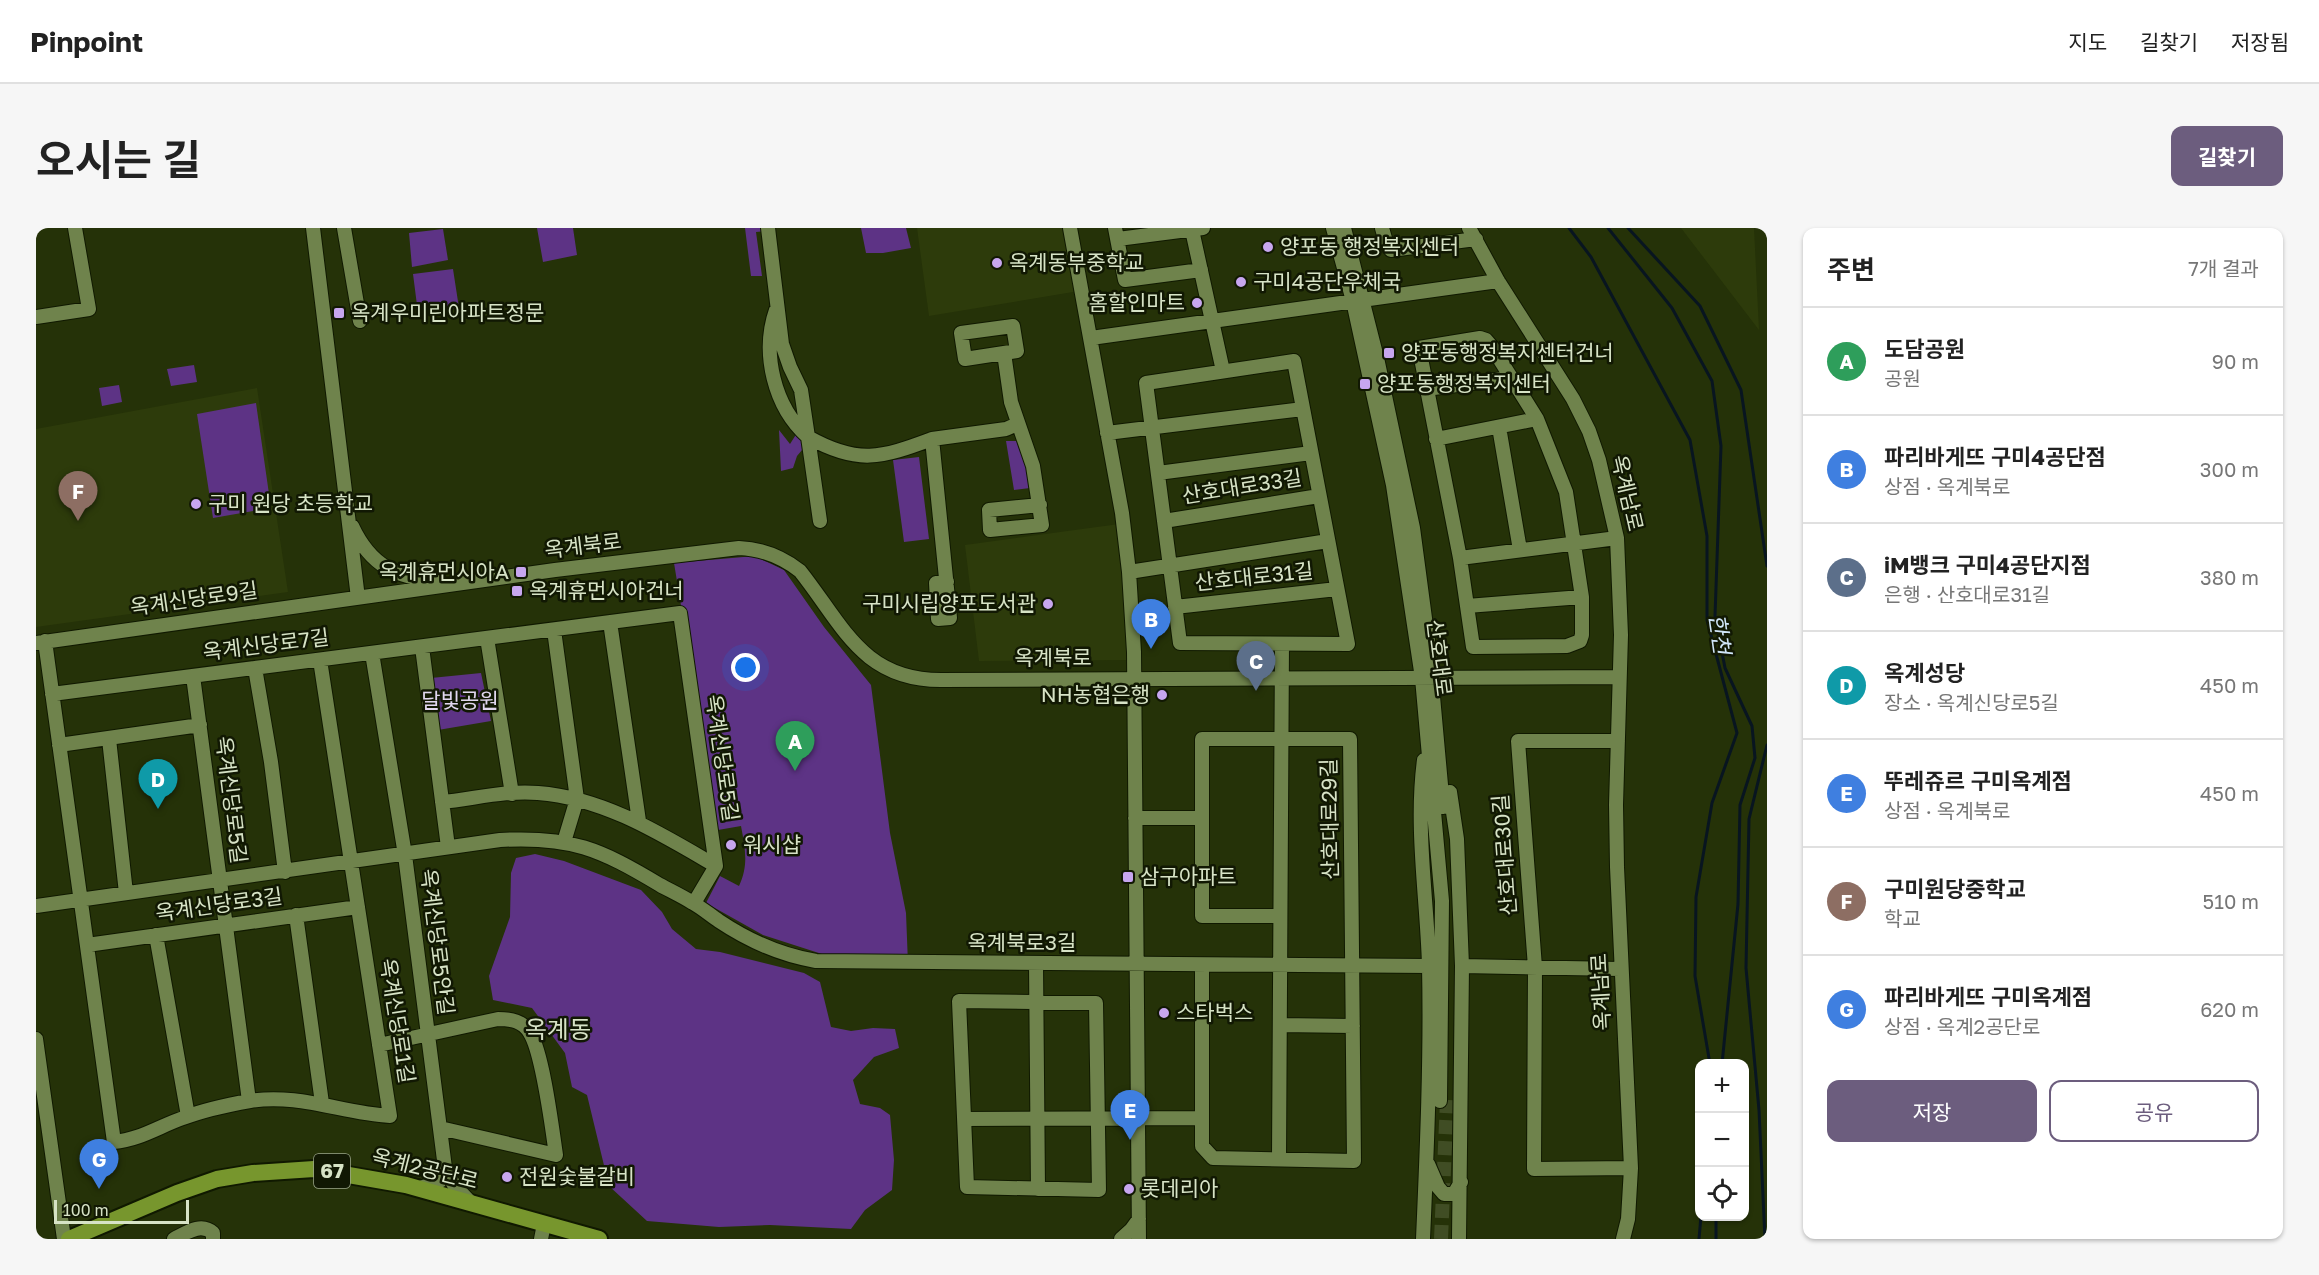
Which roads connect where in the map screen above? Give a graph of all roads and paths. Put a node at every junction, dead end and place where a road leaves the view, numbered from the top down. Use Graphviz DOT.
graph roads {
  1 [pos="75,228"];
  2 [pos="313,228"];
  3 [pos="344,228"];
  4 [pos="768,228"];
  5 [pos="1070,228"];
  6 [pos="1333,228"];
  7 [pos="1344,228"];
  8 [pos="1382,228"];
  9 [pos="1198,229"];
  10 [pos="1117,233"];
  11 [pos="1473,233"];
  12 [pos="1201,270"];
  13 [pos="1498,281"];
  14 [pos="1358,301"];
  15 [pos="778,305"];
  16 [pos="36,317"];
  17 [pos="360,321"];
  18 [pos="1212,321"];
  19 [pos="1091,338"];
  20 [pos="1004,353"];
  21 [pos="1223,372"];
  22 [pos="1511,378"];
  23 [pos="1426,389"];
  24 [pos="1303,409"];
  25 [pos="1537,419"];
  26 [pos="1017,424"];
  27 [pos="1499,427"];
  28 [pos="1152,428"];
  29 [pos="1107,433"];
  30 [pos="808,437"];
  31 [pos="932,439"];
  32 [pos="1436,439"];
  33 [pos="1311,453"];
  34 [pos="1158,473"];
  35 [pos="1319,496"];
  36 [pos="1040,505"];
  37 [pos="346,507"];
  38 [pos="820,521"];
  39 [pos="1164,521"];
  40 [pos="1617,538"];
  41 [pos="1328,541"];
  42 [pos="1574,543"];
  43 [pos="1520,550"];
  44 [pos="1460,558"];
  45 [pos="1170,564"];
  46 [pos="1129,572"];
  47 [pos="947,582"];
  48 [pos="458,584"];
  49 [pos="1337,589"];
  50 [pos="1582,597"];
  51 [pos="358,598"];
  52 [pos="1467,606"];
  53 [pos="1175,607"];
  54 [pos="680,614"];
  55 [pos="610,622"];
  56 [pos="554,630"];
  57 [pos="486,638"];
  58 [pos="40,642"];
  59 [pos="1180,643"];
  60 [pos="1281,644"];
  61 [pos="422,646"];
  62 [pos="372,653"];
  63 [pos="320,660"];
  64 [pos="255,668"];
  65 [pos="193,676"];
  66 [pos="1619,677"];
  67 [pos="1281,678"];
  68 [pos="1426,678"];
  69 [pos="1133,679"];
  70 [pos="52,694"];
  71 [pos="200,725"];
  72 [pos="109,739"];
  73 [pos="1281,739"];
  74 [pos="1428,741"];
  75 [pos="1618,741"];
  76 [pos="59,745"];
  77 [pos="512,794"];
  78 [pos="577,799"];
  79 [pos="442,802"];
  80 [pos="1135,818"];
  81 [pos="1202,818"];
  82 [pos="639,821"];
  83 [pos="564,842"];
  84 [pos="448,847"];
  85 [pos="405,855"];
  86 [pos="351,863"];
  87 [pos="716,866"];
  88 [pos="285,872"];
  89 [pos="220,880"];
  90 [pos="126,893"];
  91 [pos="81,900"];
  92 [pos="694,903"];
  93 [pos="36,906"];
  94 [pos="358,907"];
  95 [pos="296,915"];
  96 [pos="1280,916"];
  97 [pos="226,926"];
  98 [pos="156,935"];
  99 [pos="87,945"];
  100 [pos="908,963"];
  101 [pos="1035,964"];
  102 [pos="1136,965"];
  103 [pos="1202,965"];
  104 [pos="1280,966"];
  105 [pos="1352,966"];
  106 [pos="1429,966"];
  107 [pos="1462,966"];
  108 [pos="1535,967"];
  109 [pos="1620,969"];
  110 [pos="1036,1002"];
  111 [pos="1280,1025"];
  112 [pos="1353,1026"];
  113 [pos="428,1034"];
  114 [pos="36,1039"];
  115 [pos="379,1045"];
  116 [pos="249,1101"];
  117 [pos="322,1103"];
  118 [pos="188,1116"];
  119 [pos="1098,1118"];
  120 [pos="1138,1118"];
  121 [pos="1202,1118"];
  122 [pos="964,1119"];
  123 [pos="1037,1119"];
  124 [pos="440,1128"];
  125 [pos="1279,1160"];
  126 [pos="1427,1162"];
  127 [pos="445,1168"];
  128 [pos="1631,1168"];
  129 [pos="1461,1181"];
  130 [pos="420,1188"];
  131 [pos="1038,1189"];
  132 [pos="471,1203"];
  133 [pos="1139,1219"];
  134 [pos="542,1232"];
  135 [pos="64,1239"];
  136 [pos="69,1239"];
  137 [pos="94,1239"];
  138 [pos="174,1239"];
  139 [pos="213,1239"];
  140 [pos="566,1239"];
  141 [pos="599,1239"];
  142 [pos="1120,1239"];
  143 [pos="1139,1239"];
  144 [pos="1423,1239"];
  145 [pos="1459,1239"];
  146 [pos="1623,1239"];
  1 -- 16 [label="street"];
  2 -- 37 [label="street"];
  3 -- 17 [label="street"];
  4 -- 15 [label="street"];
  5 -- 19 [label="street"];
  6 -- 14 [label="street, 산호대로"];
  7 -- 14 [label="street, 산호대로"];
  8 -- 11 [label="street, 옥계남로"];
  9 -- 10 [label="street"];
  9 -- 12 [label="street"];
  10 -- 12 [label="street"];
  11 -- 13 [label="street, 옥계남로"];
  12 -- 18 [label="street"];
  13 -- 14 [label="street"];
  13 -- 40 [label="street, 옥계남로"];
  14 -- 18 [label="street"];
  14 -- 68 [label="street, 산호대로"];
  15 -- 30 [label="street"];
  15 -- 30 [label="street"];
  18 -- 19 [label="street"];
  18 -- 21 [label="street"];
  19 -- 29 [label="street"];
  20 -- 26 [label="street"];
  21 -- 24 [label="street, 산호대로33길"];
  21 -- 28 [label="street, 산호대로33길"];
  22 -- 23 [label="street"];
  22 -- 23 [label="street"];
  22 -- 25 [label="street"];
  23 -- 32 [label="street"];
  24 -- 28 [label="street"];
  24 -- 33 [label="street, 산호대로33길"];
  25 -- 27 [label="street"];
  25 -- 42 [label="street"];
  26 -- 31 [label="street"];
  26 -- 36 [label="street"];
  27 -- 32 [label="street"];
  27 -- 43 [label="street"];
  28 -- 29 [label="street"];
  28 -- 34 [label="street, 산호대로33길"];
  29 -- 46 [label="street"];
  30 -- 31 [label="street"];
  30 -- 38 [label="street"];
  31 -- 47 [label="street"];
  32 -- 44 [label="street"];
  33 -- 34 [label="street, 산호대로33길"];
  33 -- 35 [label="street, 산호대로33길"];
  34 -- 39 [label="street, 산호대로33길"];
  35 -- 39 [label="street, 산호대로33길"];
  35 -- 41 [label="street, 산호대로31길"];
  37 -- 48 [label="street"];
  37 -- 51 [label="street"];
  39 -- 45 [label="street, 산호대로33길"];
  40 -- 42 [label="street"];
  40 -- 66 [label="street, 옥계남로"];
  41 -- 45 [label="street, 산호대로31길"];
  41 -- 49 [label="street, 산호대로31길"];
  42 -- 43 [label="street"];
  42 -- 50 [label="street"];
  43 -- 44 [label="street"];
  44 -- 52 [label="street"];
  45 -- 46 [label="street"];
  45 -- 53 [label="street, 산호대로33길"];
  46 -- 69 [label="street"];
  48 -- 51 [label="street, 옥계북로"];
  48 -- 69 [label="street, 옥계북로"];
  49 -- 53 [label="street, 산호대로31길"];
  49 -- 60 [label="street, 산호대로31길"];
  50 -- 52 [label="street"];
  50 -- 52 [label="street"];
  51 -- 58 [label="street, 옥계신당로9길"];
  53 -- 59 [label="street, 산호대로33길"];
  54 -- 55 [label="street, 옥계신당로7길"];
  54 -- 87 [label="street, 옥계신당로5길"];
  55 -- 56 [label="street, 옥계신당로7길"];
  55 -- 82 [label="street"];
  56 -- 57 [label="street, 옥계신당로7길"];
  56 -- 78 [label="street"];
  57 -- 61 [label="street, 옥계신당로7길"];
  57 -- 77 [label="street"];
  58 -- 70 [label="street"];
  59 -- 60 [label="street, 산호대로31길"];
  60 -- 67 [label="street"];
  61 -- 62 [label="street, 옥계신당로7길"];
  61 -- 79 [label="street"];
  62 -- 63 [label="street, 옥계신당로7길"];
  62 -- 85 [label="street"];
  63 -- 64 [label="street, 옥계신당로7길"];
  63 -- 86 [label="street"];
  64 -- 65 [label="street, 옥계신당로7길"];
  64 -- 88 [label="street, 옥계신당로5길"];
  65 -- 70 [label="street, 옥계신당로7길"];
  65 -- 71 [label="street, 옥계신당로5길"];
  66 -- 68 [label="street"];
  66 -- 75 [label="street, 옥계남로"];
  67 -- 68 [label="street"];
  67 -- 69 [label="street"];
  67 -- 73 [label="street"];
  68 -- 74 [label="street, 산호대로"];
  68 -- 74 [label="street, 산호대로"];
  68 -- 107 [label="street"];
  69 -- 80 [label="street"];
  70 -- 76 [label="street"];
  71 -- 72 [label="street, 옥계신당로5길"];
  71 -- 89 [label="street, 옥계신당로5길"];
  72 -- 76 [label="street, 옥계신당로5길"];
  72 -- 90 [label="street"];
  73 -- 81 [label="street, 산호대로29길"];
  73 -- 96 [label="street"];
  73 -- 105 [label="street, 산호대로29길"];
  74 -- 106 [label="street"];
  75 -- 108 [label="street, 산호대로30길"];
  75 -- 109 [label="street, 옥계남로"];
  76 -- 91 [label="street"];
  77 -- 78 [label="street"];
  77 -- 79 [label="street"];
  78 -- 82 [label="street"];
  78 -- 83 [label="street"];
  79 -- 84 [label="street"];
  80 -- 81 [label="street"];
  80 -- 102 [label="street"];
  81 -- 96 [label="street, 산호대로29길"];
  82 -- 87 [label="street"];
  83 -- 84 [label="street, 옥계신당로5길"];
  83 -- 92 [label="street, 옥계신당로5길"];
  84 -- 85 [label="street, 옥계신당로5길"];
  85 -- 86 [label="street, 옥계신당로5길"];
  85 -- 113 [label="street, 옥계신당로5안길"];
  86 -- 88 [label="street, 옥계신당로5길"];
  86 -- 94 [label="street, 옥계신당로1길"];
  87 -- 92 [label="street"];
  88 -- 89 [label="street, 옥계신당로5길"];
  89 -- 90 [label="street, 옥계신당로5길"];
  89 -- 97 [label="street"];
  90 -- 91 [label="street, 옥계신당로5길"];
  91 -- 93 [label="street, 옥계신당로5길"];
  91 -- 99 [label="street, 옥계신당로1길"];
  92 -- 100 [label="street, 옥계신당로5길"];
  94 -- 95 [label="street, 옥계신당로3길"];
  94 -- 115 [label="street, 옥계신당로1길"];
  95 -- 97 [label="street, 옥계신당로3길"];
  95 -- 117 [label="street"];
  96 -- 104 [label="street"];
  97 -- 98 [label="street, 옥계신당로3길"];
  97 -- 116 [label="street"];
  98 -- 99 [label="street, 옥계신당로3길"];
  98 -- 118 [label="street"];
  99 -- 118 [label="street, 옥계신당로1길"];
  100 -- 101 [label="street, 옥계북로3길"];
  101 -- 102 [label="street, 옥계북로3길"];
  101 -- 110 [label="street"];
  102 -- 103 [label="street"];
  102 -- 120 [label="street"];
  103 -- 104 [label="street"];
  103 -- 121 [label="street, 산호대로29길"];
  104 -- 105 [label="street"];
  104 -- 111 [label="street"];
  105 -- 106 [label="street"];
  105 -- 112 [label="street, 산호대로29길"];
  106 -- 126 [label="street"];
  107 -- 108 [label="street"];
  107 -- 129 [label="street"];
  108 -- 109 [label="street"];
  108 -- 128 [label="street, 산호대로30길"];
  109 -- 128 [label="street, 옥계남로"];
  110 -- 119 [label="street"];
  110 -- 122 [label="street"];
  110 -- 123 [label="street"];
  111 -- 112 [label="street"];
  111 -- 125 [label="street"];
  112 -- 125 [label="street, 산호대로29길"];
  113 -- 115 [label="street"];
  113 -- 124 [label="street, 옥계신당로5안길"];
  113 -- 124 [label="street, 옥계신당로5안길"];
  114 -- 135 [label="street"];
  115 -- 117 [label="street, 옥계신당로1길"];
  116 -- 117 [label="street, 옥계신당로1길"];
  116 -- 118 [label="street, 옥계신당로1길"];
  119 -- 120 [label="street"];
  119 -- 123 [label="street"];
  119 -- 131 [label="street"];
  120 -- 121 [label="street"];
  120 -- 133 [label="street"];
  121 -- 125 [label="street, 산호대로29길"];
  122 -- 123 [label="street"];
  122 -- 131 [label="street"];
  123 -- 131 [label="street"];
  124 -- 127 [label="street, 옥계신당로5안길"];
  126 -- 129 [label="street"];
  126 -- 144 [label="street"];
  127 -- 130 [label="street"];
  127 -- 132 [label="street, 옥계신당로5안길"];
  128 -- 146 [label="street, 옥계남로"];
  129 -- 145 [label="street"];
  130 -- 132 [label="main road, 옥계2공단로 / 67"];
  130 -- 136 [label="main road, 옥계2공단로 / 67"];
  132 -- 134 [label="main road, 옥계2공단로 / 67"];
  133 -- 142 [label="street"];
  133 -- 143 [label="street"];
  134 -- 137 [label="main road, 옥계2공단로 / 67"];
  134 -- 140 [label="main road, 옥계2공단로 / 67"];
  134 -- 141 [label="main road, 옥계2공단로 / 67"];
  138 -- 139 [label="street"];
}
